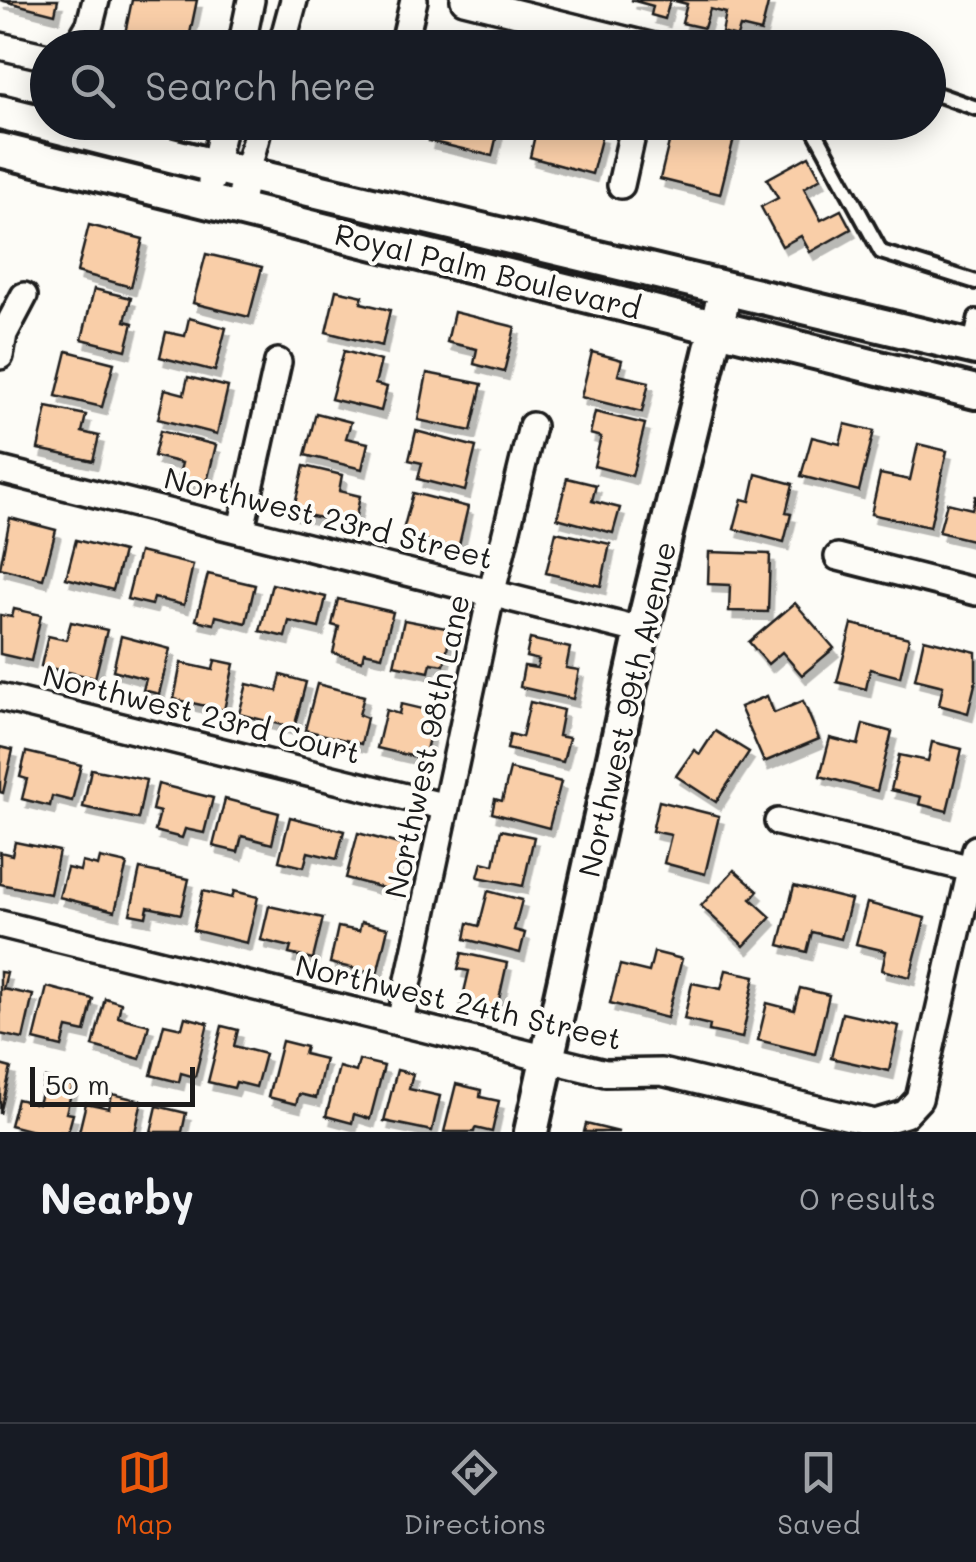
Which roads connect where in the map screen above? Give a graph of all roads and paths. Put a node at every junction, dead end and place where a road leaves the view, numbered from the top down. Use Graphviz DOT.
graph roads {
  1 [pos="96,0"];
  2 [pos="251,0"];
  3 [pos="294,0"];
  4 [pos="414,0"];
  5 [pos="464,0"];
  6 [pos="86,30"];
  7 [pos="244,30"];
  8 [pos="286,30"];
  9 [pos="407,30"];
  10 [pos="585,30"];
  11 [pos="0,46"];
  12 [pos="30,54"];
  13 [pos="946,97"];
  14 [pos="976,108"];
  15 [pos="0,112"];
  16 [pos="30,120"];
  17 [pos="111,140"];
  18 [pos="226,140"];
  19 [pos="249,140"];
  20 [pos="631,140"];
  21 [pos="820,140"];
  22 [pos="0,150"];
  23 [pos="230,170"];
  24 [pos="620,184"];
  25 [pos="222,203"];
  26 [pos="976,282"];
  27 [pos="726,288"];
  28 [pos="24,296"];
  29 [pos="716,328"];
  30 [pos="974,337"];
  31 [pos="0,356"];
  32 [pos="278,362"];
  33 [pos="976,392"];
  34 [pos="532,426"];
  35 [pos="0,470"];
  36 [pos="241,529"];
  37 [pos="838,558"];
  38 [pos="492,591"];
  39 [pos="976,592"];
  40 [pos="642,631"];
  41 [pos="0,698"];
  42 [pos="446,806"];
  43 [pos="778,822"];
  44 [pos="975,862"];
  45 [pos="0,924"];
  46 [pos="400,1022"];
  47 [pos="547,1058"];
  48 [pos="532,1132"];
  1 -- 6 [label="street"];
  2 -- 7 [label="street"];
  3 -- 8 [label="street"];
  4 -- 9 [label="street"];
  5 -- 10 [label="street"];
  11 -- 12 [label="street"];
  13 -- 14 [label="lane"];
  15 -- 16 [label="main road, Royal Palm Boulevard"];
  17 -- 23 [label="main road, Royal Palm Boulevard"];
  18 -- 23 [label="street"];
  19 -- 23 [label="street"];
  20 -- 24 [label="street"];
  21 -- 26 [label="lane"];
  22 -- 25 [label="main road, Royal Palm Boulevard"];
  23 -- 25 [label="street"];
  23 -- 27 [label="main road, Royal Palm Boulevard"];
  25 -- 29 [label="main road, Royal Palm Boulevard"];
  27 -- 29 [label="main road, Northwest 99th Avenue"];
  27 -- 30 [label="main road, Royal Palm Boulevard"];
  28 -- 31 [label="street"];
  29 -- 33 [label="main road, Royal Palm Boulevard"];
  29 -- 40 [label="main road, Northwest 99th Avenue"];
  32 -- 36 [label="street"];
  34 -- 38 [label="street, Northwest 98th Lane"];
  35 -- 36 [label="street, Northwest 23rd Street"];
  36 -- 38 [label="street, Northwest 23rd Street"];
  37 -- 39 [label="street"];
  38 -- 40 [label="street, Northwest 23rd Street"];
  38 -- 42 [label="street, Northwest 98th Lane"];
  40 -- 47 [label="main road, Northwest 99th Avenue"];
  41 -- 42 [label="street, Northwest 23rd Court"];
  42 -- 46 [label="street, Northwest 98th Lane"];
  43 -- 44 [label="street"];
  44 -- 47 [label="street, Northwest 24th Street"];
  45 -- 46 [label="street, Northwest 24th Street"];
  46 -- 47 [label="street, Northwest 24th Street"];
  47 -- 48 [label="main road, Northwest 99th Avenue"];
}
